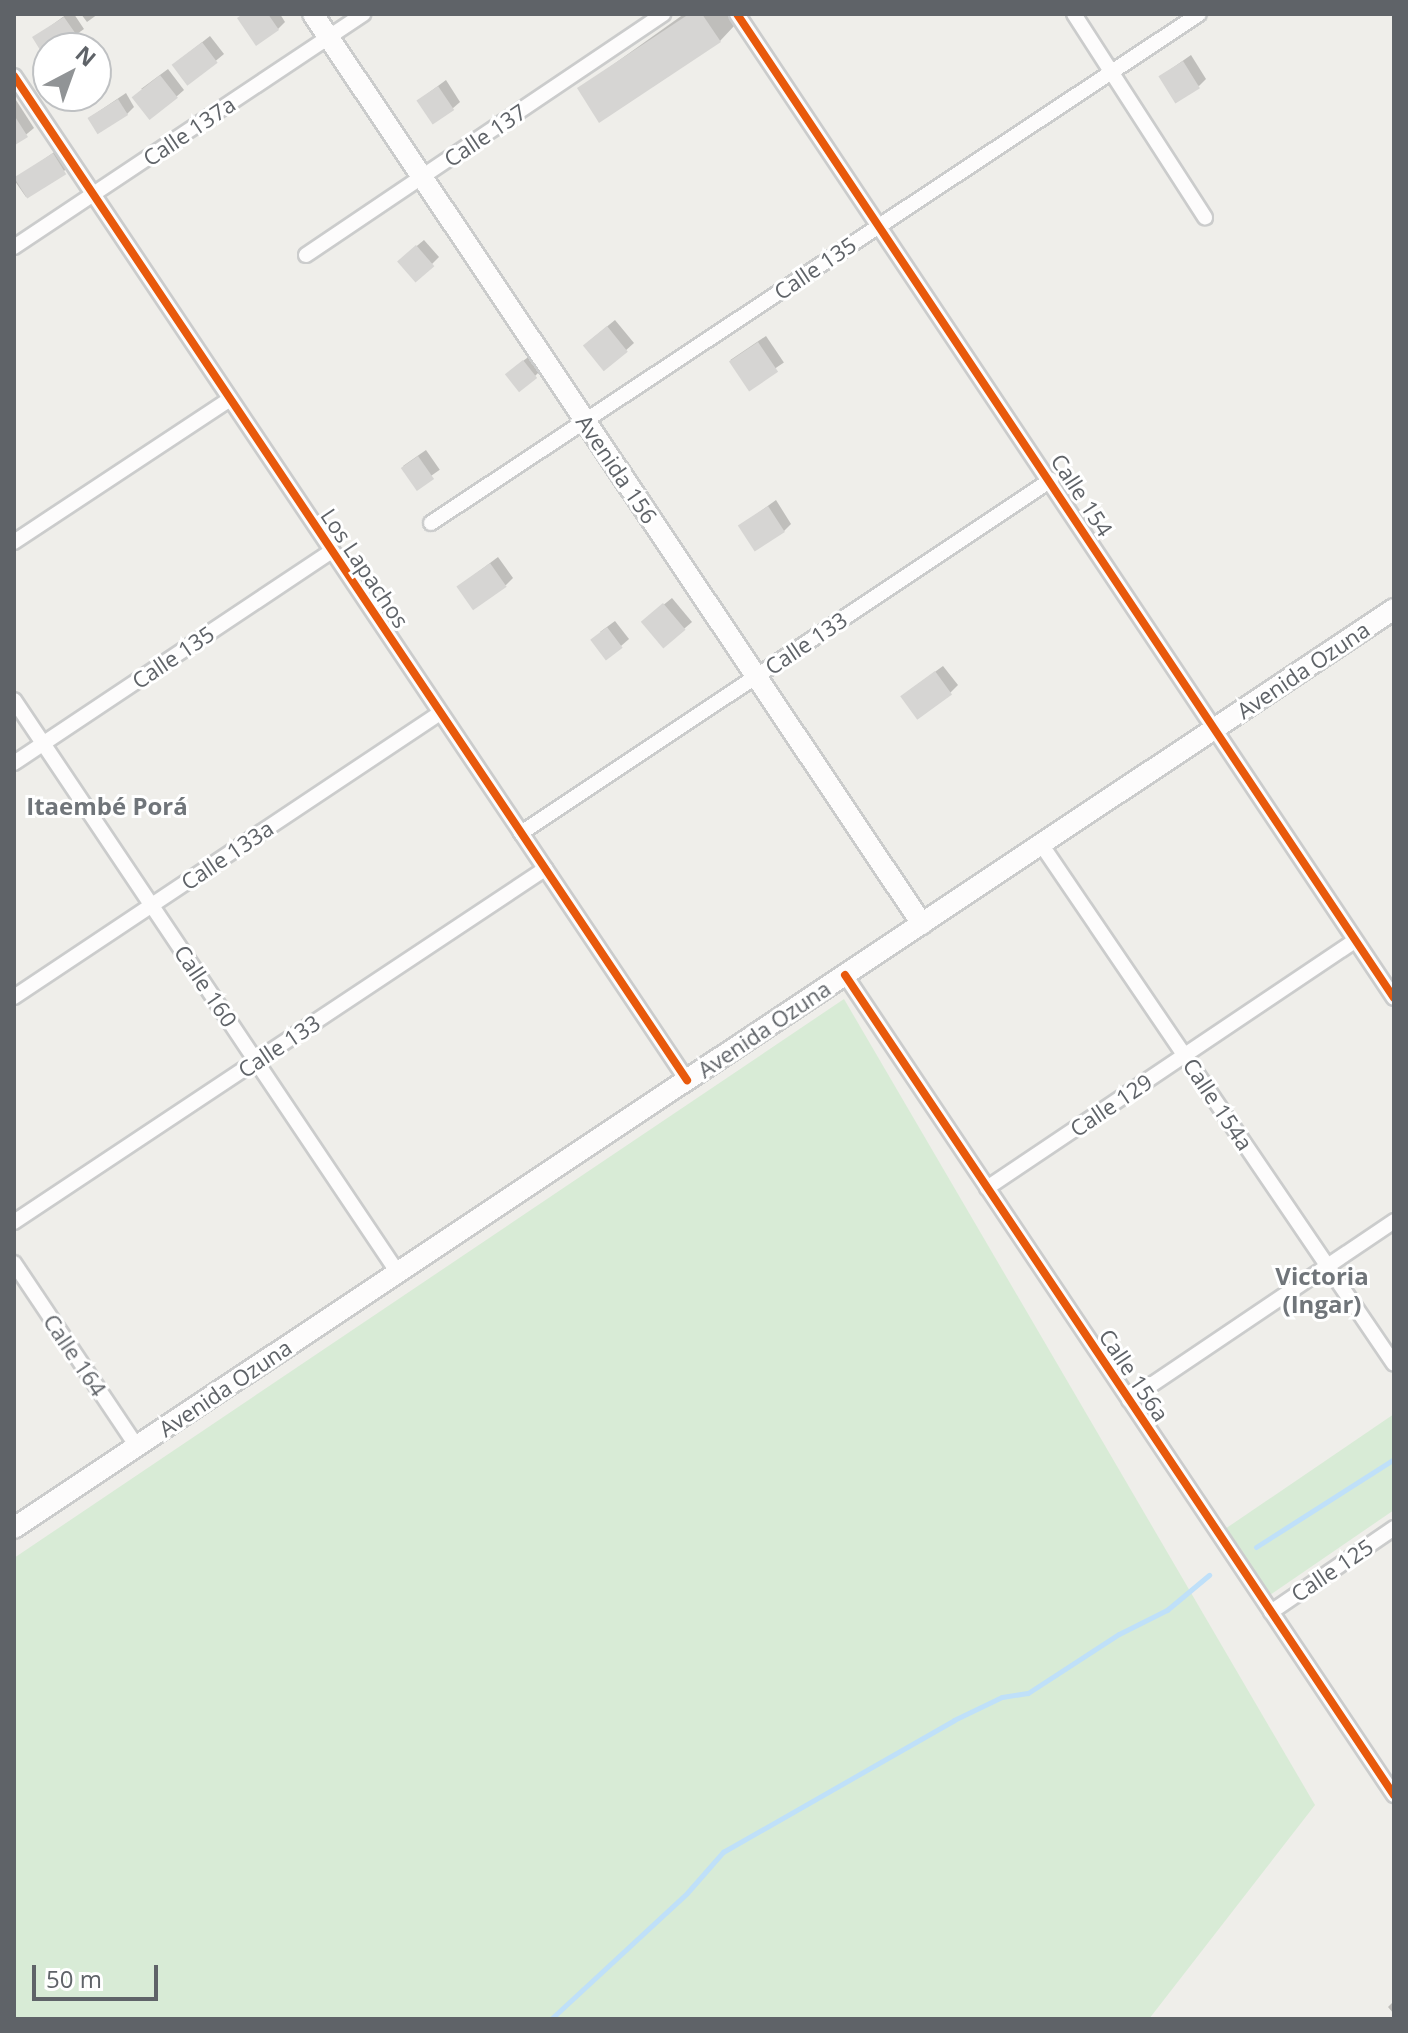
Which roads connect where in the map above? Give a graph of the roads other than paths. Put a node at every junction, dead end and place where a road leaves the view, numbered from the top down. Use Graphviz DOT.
graph roads {
  1 [pos="313,14"];
  2 [pos="364,14"];
  3 [pos="663,14"];
  4 [pos="737,14"];
  5 [pos="1074,14"];
  6 [pos="1199,14"];
  7 [pos="329,38"];
  8 [pos="1113,71"];
  9 [pos="14,76"];
  10 [pos="423,178"];
  11 [pos="93,194"];
  12 [pos="1205,217"];
  13 [pos="879,226"];
  14 [pos="14,247"];
  15 [pos="306,255"];
  16 [pos="230,399"];
  17 [pos="585,421"];
  18 [pos="1051,480"];
  19 [pos="431,523"];
  20 [pos="14,542"];
  21 [pos="332,551"];
  22 [pos="1394,609"];
  23 [pos="756,676"];
  24 [pos="14,700"];
  25 [pos="440,713"];
  26 [pos="1212,730"];
  27 [pos="43,744"];
  28 [pos="14,763"];
  29 [pos="521,833"];
  30 [pos="1041,844"];
  31 [pos="545,869"];
  32 [pos="151,905"];
  33 [pos="922,924"];
  34 [pos="1355,941"];
  35 [pos="845,975"];
  36 [pos="14,997"];
  37 [pos="1394,998"];
  38 [pos="1185,1055"];
  39 [pos="256,1061"];
  40 [pos="687,1080"];
  41 [pos="987,1188"];
  42 [pos="1394,1221"];
  43 [pos="14,1222"];
  44 [pos="14,1263"];
  45 [pos="1328,1266"];
  46 [pos="398,1273"];
  47 [pos="1394,1364"];
  48 [pos="1129,1400"];
  49 [pos="137,1447"];
  50 [pos="14,1528"];
  51 [pos="1394,1528"];
  52 [pos="1271,1612"];
  53 [pos="1394,1795"];
  1 -- 7 [label="main road, Avenida 156"];
  2 -- 7 [label="street, Calle 137a"];
  3 -- 10 [label="street, Calle 137"];
  4 -- 13 [label="street, Calle 154"];
  5 -- 8 [label="street"];
  6 -- 8 [label="street, Calle 135"];
  7 -- 10 [label="main road, Avenida 156"];
  7 -- 11 [label="street, Calle 137a"];
  8 -- 12 [label="street"];
  8 -- 13 [label="street, Calle 135"];
  9 -- 11 [label="street, Los Lapachos"];
  10 -- 15 [label="street, Calle 137"];
  10 -- 17 [label="main road, Avenida 156"];
  11 -- 14 [label="street, Calle 137a"];
  11 -- 16 [label="street, Los Lapachos"];
  13 -- 17 [label="street, Calle 135"];
  13 -- 18 [label="street, Calle 154"];
  16 -- 20 [label="street"];
  16 -- 21 [label="street, Los Lapachos"];
  17 -- 19 [label="street, Calle 135"];
  17 -- 23 [label="main road, Avenida 156"];
  18 -- 23 [label="street, Calle 133"];
  18 -- 26 [label="street, Calle 154"];
  21 -- 25 [label="street, Los Lapachos"];
  21 -- 27 [label="street, Calle 135"];
  22 -- 26 [label="main road, Avenida Ozuna"];
  23 -- 29 [label="street, Calle 133"];
  23 -- 33 [label="main road, Avenida 156"];
  24 -- 27 [label="street, Calle 160"];
  25 -- 29 [label="street, Los Lapachos"];
  25 -- 32 [label="street, Calle 133a"];
  26 -- 30 [label="main road, Avenida Ozuna"];
  26 -- 34 [label="street, Calle 154"];
  27 -- 28 [label="street, Calle 135"];
  27 -- 32 [label="street, Calle 160"];
  29 -- 31 [label="street, Los Lapachos"];
  30 -- 33 [label="main road, Avenida Ozuna"];
  30 -- 38 [label="street, Calle 154a"];
  31 -- 39 [label="street, Calle 133"];
  31 -- 40 [label="street, Los Lapachos"];
  32 -- 36 [label="street, Calle 133a"];
  32 -- 39 [label="street, Calle 160"];
  33 -- 35 [label="main road, Avenida Ozuna"];
  34 -- 37 [label="street, Calle 154"];
  34 -- 38 [label="street, Calle 129"];
  35 -- 40 [label="main road, Avenida Ozuna"];
  35 -- 41 [label="street, Calle 156a"];
  38 -- 41 [label="street, Calle 129"];
  38 -- 45 [label="street, Calle 154a"];
  39 -- 43 [label="street, Calle 133"];
  39 -- 46 [label="street, Calle 160"];
  40 -- 46 [label="main road, Avenida Ozuna"];
  41 -- 48 [label="street, Calle 156a"];
  42 -- 45 [label="street"];
  44 -- 49 [label="street, Calle 164"];
  45 -- 47 [label="street, Calle 154a"];
  45 -- 48 [label="street"];
  46 -- 49 [label="main road, Avenida Ozuna"];
  48 -- 52 [label="street, Calle 156a"];
  49 -- 50 [label="main road, Avenida Ozuna"];
  51 -- 52 [label="street, Calle 125"];
  52 -- 53 [label="street, Calle 156a"];
}
